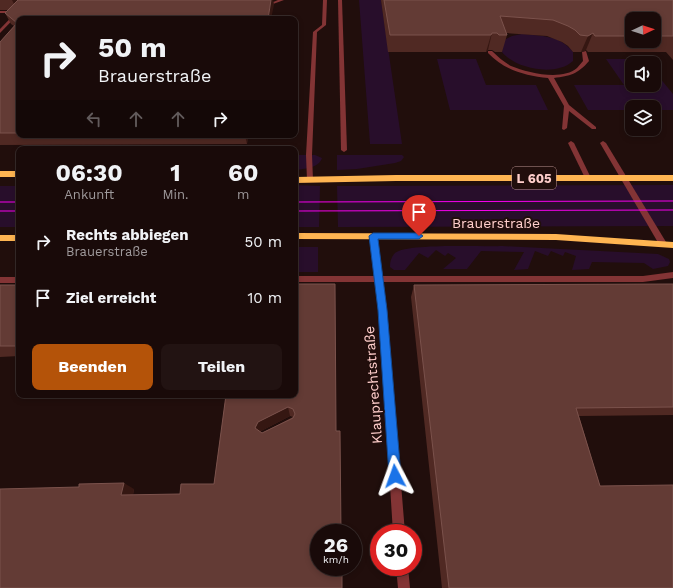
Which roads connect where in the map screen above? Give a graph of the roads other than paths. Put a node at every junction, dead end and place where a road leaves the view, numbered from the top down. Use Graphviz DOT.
graph roads {
  1 [pos="30,0"];
  2 [pos="282,0"];
  3 [pos="325,0"];
  4 [pos="340,0"];
  5 [pos="273,3"];
  6 [pos="0,12"];
  7 [pos="18,12"];
  8 [pos="0,32"];
  9 [pos="490,52"];
  10 [pos="584,52"];
  11 [pos="550,76"];
  12 [pos="567,106"];
  13 [pos="564,128"];
  14 [pos="594,128"];
  15 [pos="571,143"];
  16 [pos="603,143"];
  17 [pos="344,150"];
  18 [pos="0,174"];
  19 [pos="16,174"];
  20 [pos="588,178"];
  21 [pos="623,178"];
  22 [pos="673,178"];
  23 [pos="298,180"];
  24 [pos="310,180"];
  25 [pos="298,236"];
  26 [pos="373,236"];
  27 [pos="0,238"];
  28 [pos="16,238"];
  29 [pos="663,244"];
  30 [pos="673,245"];
  31 [pos="673,275"];
  32 [pos="379,278"];
  33 [pos="298,279"];
  34 [pos="0,280"];
  35 [pos="16,280"];
  36 [pos="398,524"];
  37 [pos="403,576"];
  38 [pos="404,588"];
  1 -- 7 [label="street"];
  2 -- 5 [label="street"];
  3 -- 24 [label="street"];
  4 -- 17 [label="street"];
  6 -- 7 [label="street"];
  7 -- 8 [label="street"];
  9 -- 11 [label="street"];
  10 -- 11 [label="street"];
  11 -- 12 [label="street"];
  12 -- 13 [label="street"];
  12 -- 14 [label="street"];
  15 -- 20 [label="street"];
  16 -- 21 [label="street"];
  18 -- 19 [label="main road"];
  20 -- 21 [label="main road, L 605"];
  20 -- 24 [label="main road, L 605"];
  21 -- 22 [label="main road, L 605"];
  21 -- 29 [label="street"];
  23 -- 24 [label="main road, L 605"];
  25 -- 26 [label="main road, Brauerstraße"];
  26 -- 29 [label="main road, Brauerstraße"];
  26 -- 32 [label="street, Klauprechtstraße"];
  27 -- 28 [label="main road"];
  29 -- 30 [label="main road, Brauerstraße"];
  31 -- 32 [label="street"];
  32 -- 33 [label="street"];
  32 -- 36 [label="street, Klauprechtstraße"];
  34 -- 35 [label="street"];
  37 -- 38 [label="street"];
}
